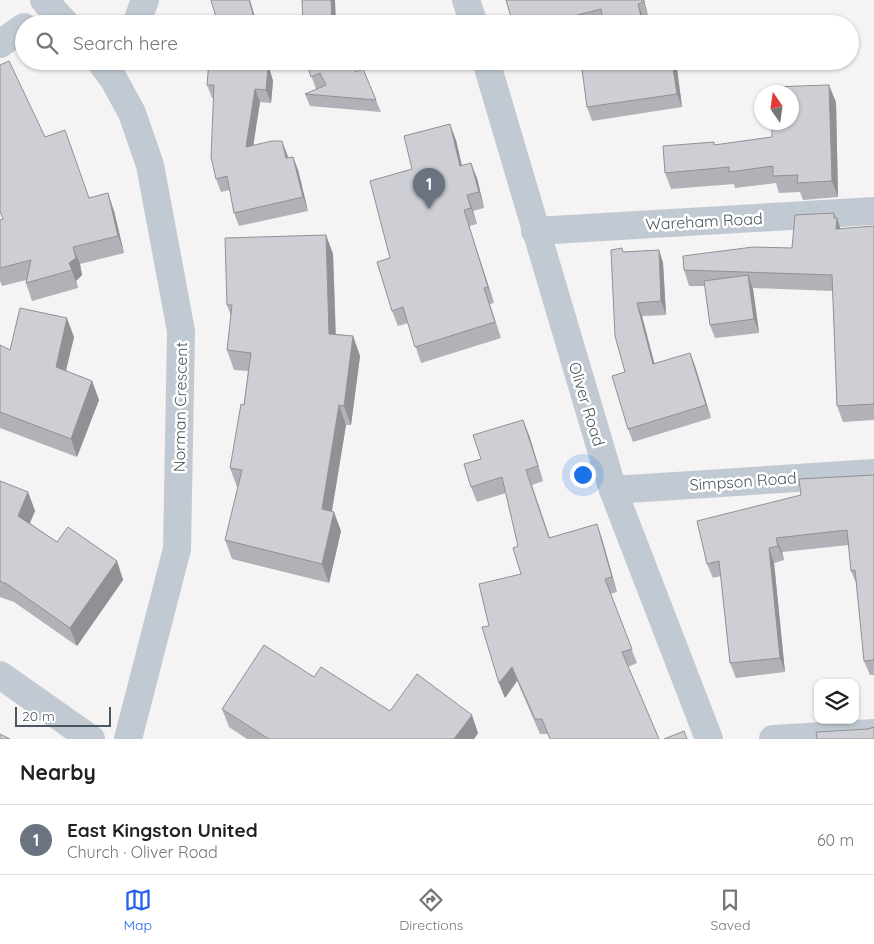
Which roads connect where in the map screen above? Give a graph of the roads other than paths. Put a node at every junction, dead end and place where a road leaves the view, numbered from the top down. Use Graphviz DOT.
graph roads {
  1 [pos="145,0"];
  2 [pos="466,0"];
  3 [pos="139,15"];
  4 [pos="471,15"];
  5 [pos="15,33"];
  6 [pos="0,44"];
  7 [pos="112,70"];
  8 [pos="489,70"];
  9 [pos="874,211"];
  10 [pos="535,231"];
  11 [pos="874,473"];
  12 [pos="613,490"];
  13 [pos="0,675"];
  14 [pos="874,733"];
  15 [pos="91,739"];
  16 [pos="128,739"];
  17 [pos="709,739"];
  18 [pos="774,739"];
  1 -- 3 [label="street"];
  2 -- 4 [label="street"];
  5 -- 6 [label="street"];
  7 -- 16 [label="street, Norman Crescent"];
  8 -- 10 [label="street, Oliver Road"];
  9 -- 10 [label="street, Wareham Road"];
  10 -- 12 [label="street, Oliver Road"];
  11 -- 12 [label="street, Simpson Road"];
  12 -- 17 [label="street, Oliver Road"];
  13 -- 15 [label="street"];
  14 -- 18 [label="street"];
}
